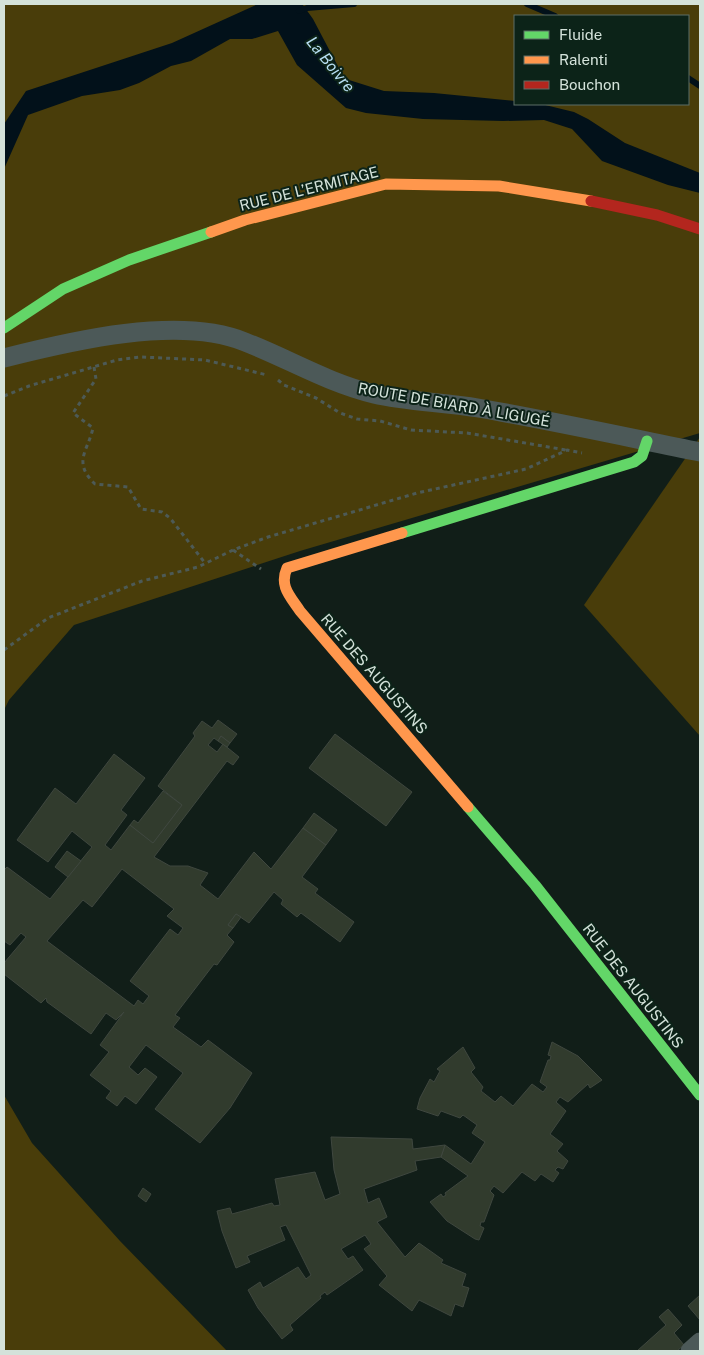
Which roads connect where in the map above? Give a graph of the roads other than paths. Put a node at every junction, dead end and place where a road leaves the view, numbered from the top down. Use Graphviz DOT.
graph roads {
  1 [pos="700,228"];
  2 [pos="4,328"];
  3 [pos="4,358"];
  4 [pos="647,441"];
  5 [pos="700,452"];
  6 [pos="700,1095"];
  7 [pos="700,1342"];
  8 [pos="690,1351"];
  1 -- 2 [label="street, RUE DE L’ERMITAGE"];
  3 -- 4 [label="street, ROUTE DE BIARD À LIGUGÉ"];
  4 -- 5 [label="street, ROUTE DE BIARD À LIGUGÉ"];
  4 -- 6 [label="street, RUE DES AUGUSTINS"];
  7 -- 8 [label="street"];
}
